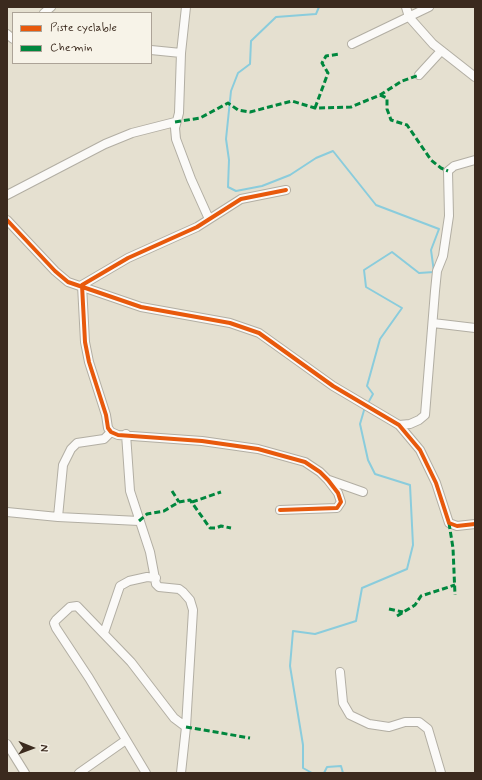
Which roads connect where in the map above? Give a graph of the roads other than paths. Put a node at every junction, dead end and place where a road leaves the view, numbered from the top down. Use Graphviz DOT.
graph roads {
  1 [pos="186,7"];
  2 [pos="406,7"];
  3 [pos="429,7"];
  4 [pos="409,17"];
  5 [pos="352,44"];
  6 [pos="152,50"];
  7 [pos="441,51"];
  8 [pos="181,53"];
  9 [pos="419,75"];
  10 [pos="475,77"];
  11 [pos="175,122"];
  12 [pos="475,160"];
  13 [pos="286,190"];
  14 [pos="7,195"];
  15 [pos="209,219"];
  16 [pos="7,220"];
  17 [pos="82,285"];
  18 [pos="433,323"];
  19 [pos="475,328"];
  20 [pos="399,425"];
  21 [pos="111,432"];
  22 [pos="126,434"];
  23 [pos="328,480"];
  24 [pos="363,492"];
  25 [pos="280,510"];
  26 [pos="7,512"];
  27 [pos="58,517"];
  28 [pos="139,521"];
  29 [pos="475,524"];
  30 [pos="156,578"];
  31 [pos="104,633"];
  32 [pos="340,672"];
  33 [pos="186,726"];
  34 [pos="126,740"];
  35 [pos="7,744"];
  36 [pos="25,773"];
  37 [pos="79,773"];
  38 [pos="146,773"];
  39 [pos="181,773"];
  40 [pos="441,773"];
  1 -- 8 [label="street"];
  2 -- 4 [label="street"];
  3 -- 4 [label="street"];
  4 -- 5 [label="street"];
  4 -- 7 [label="street"];
  6 -- 8 [label="street"];
  7 -- 9 [label="street"];
  7 -- 10 [label="street"];
  8 -- 11 [label="street"];
  11 -- 14 [label="street"];
  11 -- 15 [label="street"];
  12 -- 18 [label="street"];
  13 -- 15 [label="street"];
  15 -- 17 [label="street"];
  16 -- 17 [label="street"];
  17 -- 20 [label="street"];
  17 -- 21 [label="street"];
  18 -- 19 [label="street"];
  18 -- 20 [label="street"];
  20 -- 29 [label="street"];
  21 -- 22 [label="street"];
  21 -- 27 [label="street"];
  22 -- 23 [label="street"];
  22 -- 28 [label="street"];
  23 -- 24 [label="street"];
  23 -- 25 [label="street"];
  26 -- 27 [label="street"];
  27 -- 28 [label="street"];
  28 -- 30 [label="street"];
  30 -- 31 [label="street"];
  30 -- 33 [label="street"];
  31 -- 33 [label="street"];
  31 -- 34 [label="street"];
  32 -- 40 [label="street"];
  33 -- 39 [label="street"];
  34 -- 37 [label="street"];
  34 -- 38 [label="street"];
  35 -- 36 [label="street"];
}
